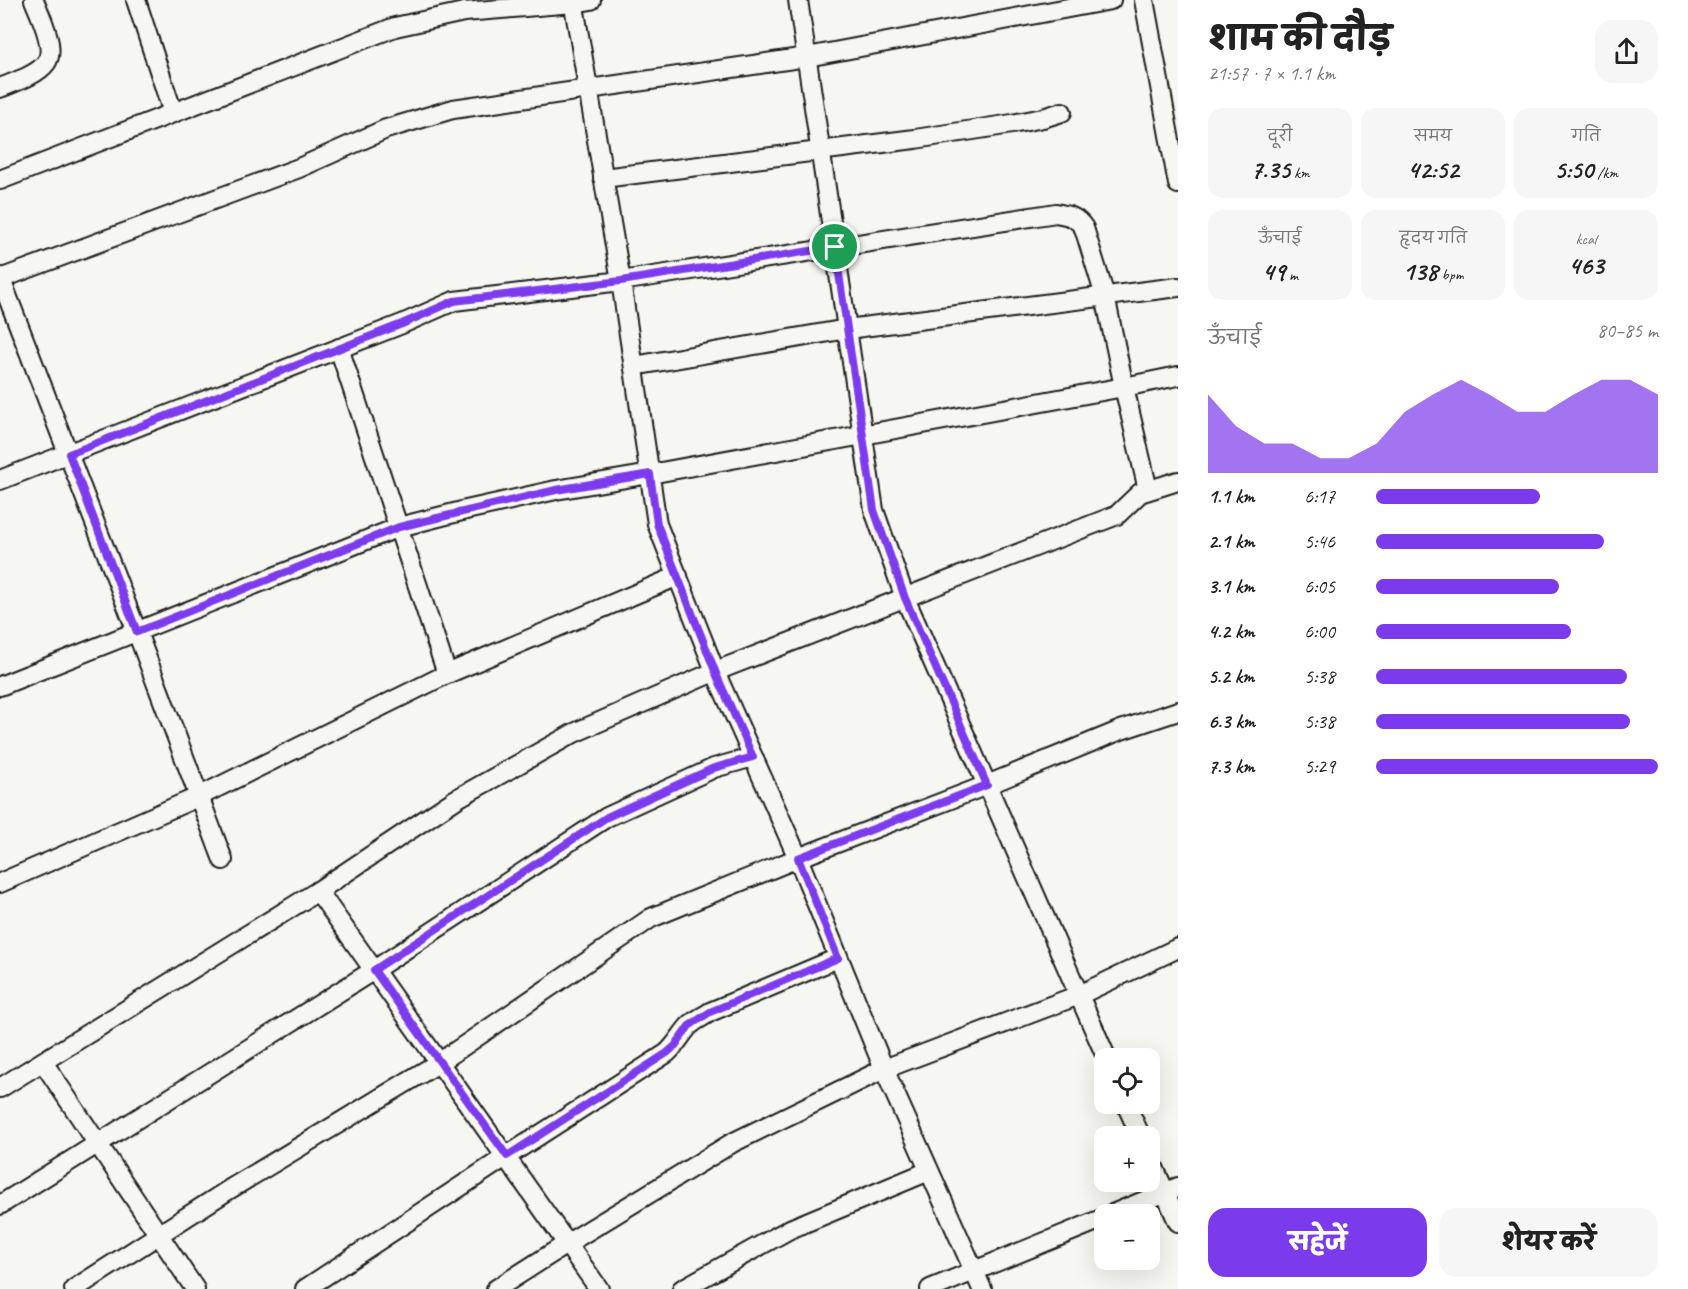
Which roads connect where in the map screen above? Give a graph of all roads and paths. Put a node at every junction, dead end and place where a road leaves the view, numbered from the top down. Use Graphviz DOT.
graph roads {
  1 [pos="34,0"];
  2 [pos="136,0"];
  3 [pos="798,0"];
  4 [pos="1112,0"];
  5 [pos="1144,0"];
  6 [pos="579,1"];
  7 [pos="807,57"];
  8 [pos="0,88"];
  9 [pos="589,89"];
  10 [pos="1062,112"];
  11 [pos="173,113"];
  12 [pos="820,151"];
  13 [pos="1176,159"];
  14 [pos="603,178"];
  15 [pos="0,180"];
  16 [pos="1178,184"];
  17 [pos="835,247"];
  18 [pos="0,278"];
  19 [pos="621,281"];
  20 [pos="1178,287"];
  21 [pos="1105,296"];
  22 [pos="847,330"];
  23 [pos="339,348"];
  24 [pos="634,366"];
  25 [pos="1178,376"];
  26 [pos="1124,387"];
  27 [pos="863,435"];
  28 [pos="69,454"];
  29 [pos="650,474"];
  30 [pos="0,480"];
  31 [pos="1178,482"];
  32 [pos="1148,490"];
  33 [pos="399,527"];
  34 [pos="678,576"];
  35 [pos="905,598"];
  36 [pos="137,632"];
  37 [pos="716,671"];
  38 [pos="447,674"];
  39 [pos="0,686"];
  40 [pos="1178,711"];
  41 [pos="753,757"];
  42 [pos="987,785"];
  43 [pos="200,796"];
  44 [pos="798,858"];
  45 [pos="223,860"];
  46 [pos="0,883"];
  47 [pos="318,891"];
  48 [pos="1178,948"];
  49 [pos="838,958"];
  50 [pos="374,970"];
  51 [pos="1079,995"];
  52 [pos="1102,1048"];
  53 [pos="43,1062"];
  54 [pos="440,1062"];
  55 [pos="884,1069"];
  56 [pos="0,1089"];
  57 [pos="98,1144"];
  58 [pos="507,1156"];
  59 [pos="929,1171"];
  60 [pos="1160,1172"];
  61 [pos="1172,1190"];
  62 [pos="1137,1204"];
  63 [pos="0,1205"];
  64 [pos="1094,1222"];
  65 [pos="1178,1222"];
  66 [pos="159,1235"];
  67 [pos="568,1243"];
  68 [pos="974,1271"];
  69 [pos="74,1289"];
  70 [pos="195,1289"];
  71 [pos="305,1289"];
  72 [pos="496,1289"];
  73 [pos="599,1289"];
  74 [pos="682,1289"];
  75 [pos="930,1289"];
  76 [pos="981,1289"];
  1 -- 8 [label="street"];
  2 -- 11 [label="street"];
  3 -- 7 [label="street"];
  4 -- 7 [label="street"];
  5 -- 13 [label="street"];
  6 -- 9 [label="street"];
  6 -- 11 [label="street"];
  7 -- 9 [label="street"];
  7 -- 12 [label="street"];
  9 -- 14 [label="street"];
  9 -- 18 [label="street"];
  10 -- 12 [label="street"];
  11 -- 15 [label="street"];
  12 -- 14 [label="street"];
  12 -- 17 [label="street"];
  13 -- 16 [label="street"];
  14 -- 19 [label="street"];
  17 -- 19 [label="street"];
  17 -- 21 [label="street"];
  17 -- 22 [label="street"];
  18 -- 28 [label="street"];
  19 -- 23 [label="street"];
  19 -- 24 [label="street"];
  20 -- 21 [label="street"];
  21 -- 22 [label="street"];
  21 -- 26 [label="street"];
  22 -- 24 [label="street"];
  22 -- 27 [label="street"];
  23 -- 28 [label="street"];
  23 -- 33 [label="street"];
  24 -- 29 [label="street"];
  25 -- 26 [label="street"];
  26 -- 27 [label="street"];
  26 -- 32 [label="street"];
  27 -- 29 [label="street"];
  27 -- 35 [label="street"];
  28 -- 30 [label="street"];
  28 -- 36 [label="street"];
  29 -- 33 [label="street"];
  29 -- 34 [label="street"];
  31 -- 32 [label="street"];
  32 -- 35 [label="street"];
  33 -- 36 [label="street"];
  33 -- 38 [label="street"];
  34 -- 37 [label="street"];
  34 -- 38 [label="street"];
  35 -- 37 [label="street"];
  35 -- 42 [label="street"];
  36 -- 39 [label="street"];
  36 -- 43 [label="street"];
  37 -- 41 [label="street"];
  37 -- 47 [label="street"];
  38 -- 43 [label="street"];
  40 -- 42 [label="street"];
  41 -- 44 [label="street"];
  41 -- 50 [label="street"];
  42 -- 44 [label="street"];
  42 -- 51 [label="street"];
  43 -- 45 [label="street"];
  43 -- 46 [label="street"];
  44 -- 49 [label="street"];
  44 -- 54 [label="street"];
  47 -- 50 [label="street"];
  47 -- 53 [label="street"];
  48 -- 51 [label="street"];
  49 -- 55 [label="street"];
  49 -- 58 [label="street"];
  50 -- 54 [label="street"];
  50 -- 57 [label="street"];
  51 -- 52 [label="street"];
  51 -- 55 [label="street"];
  53 -- 56 [label="street"];
  53 -- 57 [label="street"];
  54 -- 58 [label="street"];
  54 -- 66 [label="street"];
  55 -- 59 [label="street"];
  55 -- 67 [label="street"];
  57 -- 63 [label="street"];
  57 -- 66 [label="street"];
  58 -- 67 [label="street"];
  58 -- 71 [label="street"];
  59 -- 68 [label="street"];
  59 -- 74 [label="street"];
  60 -- 61 [label="street"];
  61 -- 62 [label="street"];
  61 -- 65 [label="street"];
  64 -- 68 [label="street"];
  66 -- 69 [label="street"];
  66 -- 70 [label="street"];
  67 -- 72 [label="street"];
  67 -- 73 [label="street"];
  68 -- 75 [label="street"];
  68 -- 76 [label="street"];
}
